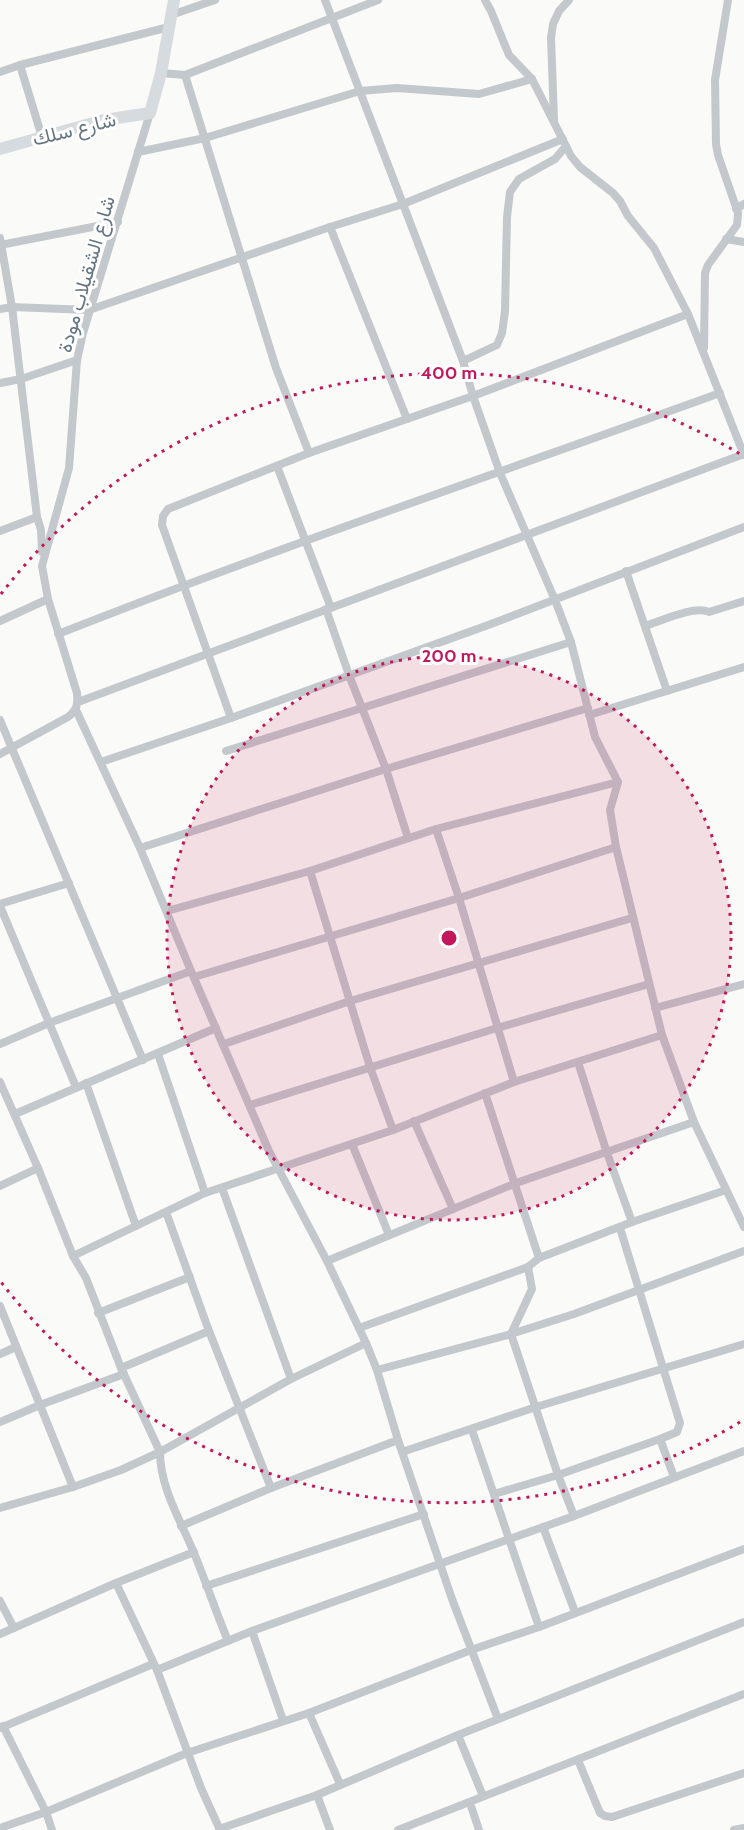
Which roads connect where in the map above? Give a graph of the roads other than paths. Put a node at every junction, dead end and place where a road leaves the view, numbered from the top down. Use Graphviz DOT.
graph roads {
  1 [pos="174,0"];
  2 [pos="215,0"];
  3 [pos="325,0"];
  4 [pos="378,0"];
  5 [pos="485,0"];
  6 [pos="569,0"];
  7 [pos="728,0"];
  8 [pos="333,16"];
  9 [pos="170,21"];
  10 [pos="20,65"];
  11 [pos="0,72"];
  12 [pos="161,73"];
  13 [pos="185,75"];
  14 [pos="532,79"];
  15 [pos="360,91"];
  16 [pos="150,113"];
  17 [pos="554,123"];
  18 [pos="42,137"];
  19 [pos="205,138"];
  20 [pos="564,142"];
  21 [pos="0,149"];
  22 [pos="138,152"];
  23 [pos="403,204"];
  24 [pos="740,206"];
  25 [pos="118,222"];
  26 [pos="330,227"];
  27 [pos="726,239"];
  28 [pos="744,242"];
  29 [pos="1,243"];
  30 [pos="241,258"];
  31 [pos="12,307"];
  32 [pos="0,309"];
  33 [pos="89,310"];
  34 [pos="688,314"];
  35 [pos="704,351"];
  36 [pos="77,360"];
  37 [pos="463,361"];
  38 [pos="21,379"];
  39 [pos="0,382"];
  40 [pos="720,393"];
  41 [pos="473,396"];
  42 [pos="407,419"];
  43 [pos="309,453"];
  44 [pos="744,455"];
  45 [pos="277,466"];
  46 [pos="500,473"];
  47 [pos="37,517"];
  48 [pos="744,526"];
  49 [pos="0,531"];
  50 [pos="527,534"];
  51 [pos="306,540"];
  52 [pos="43,558"];
  53 [pos="626,571"];
  54 [pos="184,584"];
  55 [pos="48,598"];
  56 [pos="555,600"];
  57 [pos="744,602"];
  58 [pos="329,609"];
  59 [pos="0,621"];
  60 [pos="645,626"];
  61 [pos="58,634"];
  62 [pos="571,642"];
  63 [pos="207,655"];
  64 [pos="744,667"];
  65 [pos="349,675"];
  66 [pos="667,691"];
  67 [pos="77,706"];
  68 [pos="362,709"];
  69 [pos="588,712"];
  70 [pos="231,718"];
  71 [pos="0,720"];
  72 [pos="11,748"];
  73 [pos="226,751"];
  74 [pos="0,754"];
  75 [pos="101,762"];
  76 [pos="386,769"];
  77 [pos="618,782"];
  78 [pos="436,829"];
  79 [pos="408,838"];
  80 [pos="616,847"];
  81 [pos="140,848"];
  82 [pos="310,871"];
  83 [pos="69,883"];
  84 [pos="459,898"];
  85 [pos="0,905"];
  86 [pos="167,911"];
  87 [pos="632,918"];
  88 [pos="331,936"];
  89 [pos="478,963"];
  90 [pos="192,974"];
  91 [pos="649,984"];
  92 [pos="744,984"];
  93 [pos="116,999"];
  94 [pos="350,1001"];
  95 [pos="655,1008"];
  96 [pos="49,1023"];
  97 [pos="497,1028"];
  98 [pos="216,1029"];
  99 [pos="662,1035"];
  100 [pos="0,1044"];
  101 [pos="224,1044"];
  102 [pos="158,1054"];
  103 [pos="143,1060"];
  104 [pos="578,1062"];
  105 [pos="370,1067"];
  106 [pos="0,1082"];
  107 [pos="514,1082"];
  108 [pos="86,1083"];
  109 [pos="76,1087"];
  110 [pos="485,1093"];
  111 [pos="250,1105"];
  112 [pos="15,1114"];
  113 [pos="414,1121"];
  114 [pos="694,1122"];
  115 [pos="393,1130"];
  116 [pos="352,1144"];
  117 [pos="607,1153"];
  118 [pos="279,1167"];
  119 [pos="38,1168"];
  120 [pos="516,1183"];
  121 [pos="0,1186"];
  122 [pos="222,1188"];
  123 [pos="726,1190"];
  124 [pos="205,1193"];
  125 [pos="453,1209"];
  126 [pos="166,1212"];
  127 [pos="633,1222"];
  128 [pos="743,1224"];
  129 [pos="136,1226"];
  130 [pos="620,1228"];
  131 [pos="388,1236"];
  132 [pos="744,1251"];
  133 [pos="73,1257"];
  134 [pos="539,1258"];
  135 [pos="327,1261"];
  136 [pos="528,1267"];
  137 [pos="190,1277"];
  138 [pos="639,1291"];
  139 [pos="0,1306"];
  140 [pos="99,1313"];
  141 [pos="359,1328"];
  142 [pos="209,1331"];
  143 [pos="511,1334"];
  144 [pos="366,1343"];
  145 [pos="744,1344"];
  146 [pos="16,1347"];
  147 [pos="0,1354"];
  148 [pos="664,1368"];
  149 [pos="377,1370"];
  150 [pos="122,1371"];
  151 [pos="291,1379"];
  152 [pos="40,1405"];
  153 [pos="240,1407"];
  154 [pos="536,1407"];
  155 [pos="0,1422"];
  156 [pos="472,1430"];
  157 [pos="660,1439"];
  158 [pos="398,1440"];
  159 [pos="744,1451"];
  160 [pos="160,1452"];
  161 [pos="402,1452"];
  162 [pos="558,1475"];
  163 [pos="674,1477"];
  164 [pos="73,1487"];
  165 [pos="271,1488"];
  166 [pos="494,1494"];
  167 [pos="0,1508"];
  168 [pos="424,1514"];
  169 [pos="574,1516"];
  170 [pos="181,1526"];
  171 [pos="543,1527"];
  172 [pos="510,1539"];
  173 [pos="744,1549"];
  174 [pos="194,1552"];
  175 [pos="441,1564"];
  176 [pos="116,1583"];
  177 [pos="206,1586"];
  178 [pos="0,1601"];
  179 [pos="575,1612"];
  180 [pos="744,1622"];
  181 [pos="539,1627"];
  182 [pos="14,1628"];
  183 [pos="252,1631"];
  184 [pos="0,1634"];
  185 [pos="228,1641"];
  186 [pos="471,1650"];
  187 [pos="155,1667"];
  188 [pos="744,1694"];
  189 [pos="309,1713"];
  190 [pos="498,1719"];
  191 [pos="283,1720"];
  192 [pos="2,1727"];
  193 [pos="458,1735"];
  194 [pos="188,1753"];
  195 [pos="578,1760"];
  196 [pos="744,1773"];
  197 [pos="340,1784"];
  198 [pos="317,1795"];
  199 [pos="483,1796"];
  200 [pos="470,1803"];
  201 [pos="46,1812"];
  202 [pos="0,1828"];
  203 [pos="744,1828"];
  204 [pos="52,1830"];
  205 [pos="220,1830"];
  206 [pos="330,1830"];
  207 [pos="398,1830"];
  208 [pos="479,1830"];
  209 [pos="734,1830"];
  1 -- 9 [label="street"];
  2 -- 9 [label="street"];
  3 -- 8 [label="street"];
  4 -- 8 [label="street"];
  5 -- 14 [label="street"];
  6 -- 17 [label="street"];
  7 -- 24 [label="street"];
  8 -- 13 [label="street"];
  8 -- 15 [label="street"];
  9 -- 10 [label="street"];
  9 -- 12 [label="street"];
  10 -- 11 [label="street"];
  10 -- 18 [label="street"];
  12 -- 13 [label="street"];
  12 -- 16 [label="street"];
  13 -- 19 [label="street"];
  14 -- 15 [label="street"];
  14 -- 17 [label="street"];
  15 -- 19 [label="street"];
  15 -- 23 [label="street"];
  16 -- 18 [label="street, شارع سلك"];
  16 -- 22 [label="street, شارع الشقيلاب مودة"];
  17 -- 20 [label="street"];
  18 -- 21 [label="street, شارع سلك"];
  19 -- 22 [label="street"];
  19 -- 30 [label="street"];
  20 -- 23 [label="street"];
  20 -- 34 [label="street"];
  20 -- 37 [label="street"];
  22 -- 25 [label="street, شارع الشقيلاب مودة"];
  23 -- 26 [label="street"];
  23 -- 37 [label="street"];
  24 -- 27 [label="street"];
  25 -- 29 [label="street"];
  25 -- 33 [label="street, شارع الشقيلاب مودة"];
  26 -- 30 [label="street"];
  26 -- 42 [label="street"];
  27 -- 28 [label="street"];
  27 -- 35 [label="street"];
  29 -- 31 [label="street"];
  30 -- 33 [label="street"];
  30 -- 43 [label="street"];
  31 -- 32 [label="street"];
  31 -- 33 [label="street"];
  31 -- 38 [label="street"];
  33 -- 36 [label="street, شارع الشقيلاب مودة"];
  34 -- 35 [label="street"];
  34 -- 41 [label="street"];
  35 -- 40 [label="street"];
  36 -- 38 [label="street"];
  36 -- 52 [label="street, شارع الشقيلاب مودة"];
  37 -- 41 [label="street"];
  38 -- 39 [label="street"];
  38 -- 47 [label="street"];
  40 -- 44 [label="street"];
  40 -- 46 [label="street"];
  41 -- 42 [label="street"];
  41 -- 46 [label="street"];
  42 -- 43 [label="street"];
  43 -- 45 [label="street"];
  44 -- 50 [label="street"];
  45 -- 51 [label="street"];
  45 -- 54 [label="street"];
  46 -- 50 [label="street"];
  46 -- 51 [label="street"];
  47 -- 49 [label="street"];
  47 -- 52 [label="street"];
  48 -- 53 [label="street"];
  50 -- 56 [label="street"];
  50 -- 58 [label="street"];
  51 -- 54 [label="street"];
  51 -- 58 [label="street"];
  52 -- 55 [label="street, شارع الشقيلاب مودة"];
  53 -- 56 [label="street"];
  53 -- 60 [label="street"];
  54 -- 61 [label="street"];
  54 -- 63 [label="street"];
  55 -- 59 [label="street"];
  55 -- 61 [label="street, شارع الشقيلاب مودة"];
  56 -- 62 [label="street"];
  56 -- 65 [label="street"];
  57 -- 60 [label="street"];
  58 -- 63 [label="street"];
  58 -- 65 [label="street"];
  60 -- 66 [label="street"];
  61 -- 67 [label="street, شارع الشقيلاب مودة"];
  62 -- 68 [label="street"];
  62 -- 69 [label="street"];
  63 -- 67 [label="street"];
  63 -- 70 [label="street"];
  64 -- 66 [label="street"];
  65 -- 68 [label="street"];
  65 -- 70 [label="street"];
  66 -- 69 [label="street"];
  67 -- 72 [label="street"];
  67 -- 75 [label="street, شارع الشقيلاب مودة"];
  68 -- 73 [label="street"];
  68 -- 76 [label="street"];
  69 -- 76 [label="street"];
  69 -- 77 [label="street"];
  70 -- 75 [label="street"];
  71 -- 72 [label="street"];
  72 -- 74 [label="street"];
  72 -- 83 [label="street"];
  75 -- 81 [label="street, شارع الشقيلاب مودة"];
  76 -- 79 [label="street"];
  76 -- 81 [label="street"];
  77 -- 78 [label="street"];
  77 -- 80 [label="street"];
  78 -- 79 [label="street"];
  78 -- 84 [label="street"];
  79 -- 82 [label="street"];
  80 -- 84 [label="street"];
  80 -- 87 [label="street"];
  81 -- 86 [label="street, شارع الشقيلاب مودة"];
  82 -- 86 [label="street"];
  82 -- 88 [label="street"];
  83 -- 85 [label="street"];
  83 -- 93 [label="street"];
  84 -- 88 [label="street"];
  84 -- 89 [label="street"];
  85 -- 96 [label="street"];
  86 -- 90 [label="street, شارع الشقيلاب مودة"];
  87 -- 89 [label="street"];
  87 -- 91 [label="street"];
  88 -- 90 [label="street"];
  88 -- 94 [label="street"];
  89 -- 94 [label="street"];
  89 -- 97 [label="street"];
  90 -- 93 [label="street"];
  90 -- 98 [label="street, شارع الشقيلاب مودة"];
  91 -- 95 [label="street"];
  91 -- 97 [label="street"];
  92 -- 95 [label="street"];
  93 -- 96 [label="street"];
  93 -- 103 [label="street"];
  94 -- 101 [label="street"];
  94 -- 105 [label="street"];
  95 -- 99 [label="street"];
  96 -- 100 [label="street"];
  96 -- 109 [label="street"];
  97 -- 105 [label="street"];
  97 -- 107 [label="street"];
  98 -- 101 [label="street, شارع الشقيلاب مودة"];
  98 -- 102 [label="street"];
  99 -- 104 [label="street"];
  99 -- 114 [label="street"];
  101 -- 111 [label="street, شارع الشقيلاب مودة"];
  102 -- 103 [label="street"];
  102 -- 124 [label="street"];
  103 -- 108 [label="street"];
  104 -- 107 [label="street"];
  104 -- 117 [label="street"];
  105 -- 111 [label="street"];
  105 -- 115 [label="street"];
  106 -- 112 [label="street"];
  107 -- 110 [label="street"];
  108 -- 109 [label="street"];
  108 -- 129 [label="street"];
  109 -- 112 [label="street"];
  110 -- 113 [label="street"];
  110 -- 120 [label="street"];
  111 -- 118 [label="street, شارع الشقيلاب مودة"];
  112 -- 119 [label="street"];
  113 -- 115 [label="street"];
  113 -- 125 [label="street"];
  114 -- 117 [label="street"];
  114 -- 123 [label="street"];
  115 -- 116 [label="street"];
  116 -- 118 [label="street"];
  116 -- 131 [label="street"];
  117 -- 120 [label="street"];
  117 -- 127 [label="street"];
  118 -- 122 [label="street"];
  118 -- 135 [label="street, شارع الشقيلاب مودة"];
  119 -- 121 [label="street"];
  119 -- 133 [label="street"];
  120 -- 125 [label="street"];
  120 -- 134 [label="street"];
  122 -- 124 [label="street"];
  122 -- 151 [label="street"];
  123 -- 127 [label="street"];
  123 -- 128 [label="street"];
  124 -- 126 [label="street"];
  125 -- 131 [label="street"];
  126 -- 129 [label="street"];
  126 -- 137 [label="street"];
  127 -- 130 [label="street"];
  129 -- 133 [label="street"];
  130 -- 134 [label="street"];
  130 -- 138 [label="street"];
  131 -- 135 [label="street"];
  132 -- 138 [label="street"];
  133 -- 140 [label="street"];
  134 -- 136 [label="street"];
  135 -- 141 [label="street, شارع الشقيلاب مودة"];
  136 -- 141 [label="street"];
  136 -- 143 [label="street"];
  137 -- 140 [label="street"];
  137 -- 142 [label="street"];
  138 -- 143 [label="street"];
  138 -- 148 [label="street"];
  139 -- 146 [label="street"];
  140 -- 150 [label="street"];
  141 -- 144 [label="street, شارع الشقيلاب مودة"];
  142 -- 150 [label="street"];
  142 -- 153 [label="street"];
  143 -- 149 [label="street"];
  143 -- 154 [label="street"];
  144 -- 149 [label="street, شارع الشقيلاب مودة"];
  144 -- 151 [label="street"];
  145 -- 148 [label="street"];
  146 -- 147 [label="street"];
  146 -- 152 [label="street"];
  148 -- 154 [label="street"];
  148 -- 157 [label="street"];
  149 -- 158 [label="street, شارع الشقيلاب مودة"];
  150 -- 152 [label="street"];
  150 -- 160 [label="street"];
  151 -- 153 [label="street"];
  152 -- 155 [label="street"];
  152 -- 164 [label="street"];
  153 -- 160 [label="street"];
  153 -- 165 [label="street"];
  154 -- 156 [label="street"];
  154 -- 162 [label="street"];
  156 -- 161 [label="street"];
  156 -- 166 [label="street"];
  157 -- 162 [label="street"];
  157 -- 163 [label="street"];
  158 -- 161 [label="street, شارع الشقيلاب مودة"];
  158 -- 165 [label="street"];
  159 -- 163 [label="street"];
  160 -- 164 [label="street"];
  160 -- 170 [label="street"];
  161 -- 168 [label="street, شارع الشقيلاب مودة"];
  162 -- 166 [label="street"];
  162 -- 169 [label="street"];
  163 -- 169 [label="street"];
  164 -- 167 [label="street"];
  165 -- 170 [label="street"];
  166 -- 172 [label="street"];
  168 -- 175 [label="street, شارع الشقيلاب مودة"];
  168 -- 177 [label="street"];
  169 -- 171 [label="street"];
  170 -- 174 [label="street"];
  171 -- 172 [label="street"];
  171 -- 179 [label="street"];
  172 -- 175 [label="street"];
  172 -- 181 [label="street"];
  173 -- 179 [label="street"];
  174 -- 176 [label="street"];
  174 -- 177 [label="street"];
  175 -- 183 [label="street"];
  175 -- 186 [label="street, شارع الشقيلاب مودة"];
  176 -- 182 [label="street"];
  176 -- 187 [label="street"];
  177 -- 185 [label="street"];
  178 -- 182 [label="street"];
  179 -- 181 [label="street"];
  180 -- 190 [label="street"];
  181 -- 186 [label="street"];
  182 -- 184 [label="street"];
  183 -- 185 [label="street"];
  183 -- 191 [label="street"];
  185 -- 187 [label="street"];
  186 -- 189 [label="street"];
  186 -- 190 [label="street, شارع الشقيلاب مودة"];
  187 -- 192 [label="street"];
  187 -- 194 [label="street"];
  188 -- 195 [label="street"];
  189 -- 191 [label="street"];
  189 -- 197 [label="street"];
  190 -- 193 [label="street"];
  191 -- 194 [label="street"];
  192 -- 201 [label="street"];
  193 -- 197 [label="street"];
  193 -- 199 [label="street"];
  194 -- 201 [label="street"];
  194 -- 205 [label="street"];
  195 -- 196 [label="street"];
  195 -- 199 [label="street"];
  197 -- 198 [label="street"];
  198 -- 205 [label="street"];
  198 -- 206 [label="street"];
  199 -- 200 [label="street"];
  200 -- 207 [label="street"];
  200 -- 208 [label="street"];
  201 -- 202 [label="street"];
  201 -- 204 [label="street"];
  203 -- 209 [label="street"];
}
